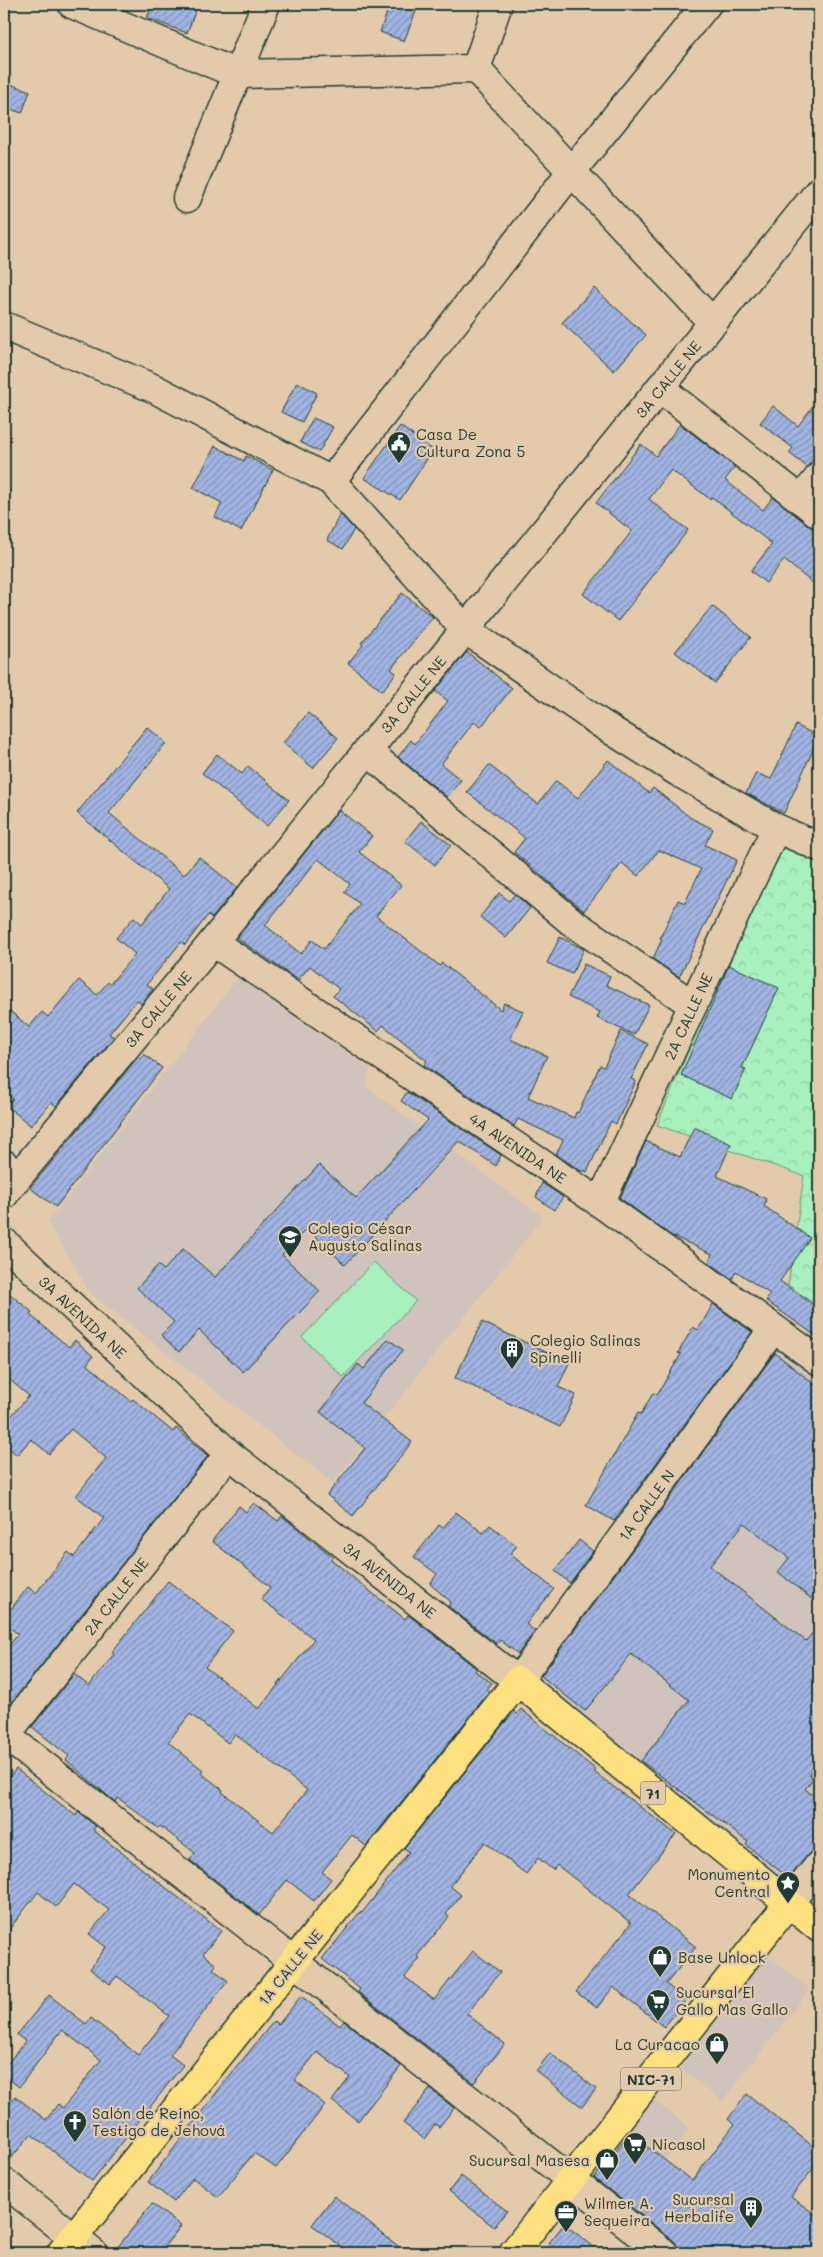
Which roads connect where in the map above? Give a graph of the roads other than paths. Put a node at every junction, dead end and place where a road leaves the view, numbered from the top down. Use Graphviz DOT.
graph roads {
  1 [pos="72,4"];
  2 [pos="266,4"];
  3 [pos="498,4"];
  4 [pos="708,4"];
  5 [pos="476,69"];
  6 [pos="237,74"];
  7 [pos="571,172"];
  8 [pos="819,191"];
  9 [pos="187,198"];
  10 [pos="713,323"];
  11 [pos="4,326"];
  12 [pos="660,388"];
  13 [pos="819,477"];
  14 [pos="331,481"];
  15 [pos="810,507"];
  16 [pos="465,629"];
  17 [pos="367,751"];
  18 [pos="776,828"];
  19 [pos="819,847"];
  20 [pos="213,942"];
  21 [pos="693,1005"];
  22 [pos="7,1181"];
  23 [pos="600,1203"];
  24 [pos="4,1242"];
  25 [pos="773,1329"];
  26 [pos="819,1361"];
  27 [pos="229,1454"];
  28 [pos="518,1681"];
  29 [pos="4,1735"];
  30 [pos="819,1865"];
  31 [pos="788,1904"];
  32 [pos="819,1928"];
  33 [pos="294,1962"];
  34 [pos="570,2181"];
  35 [pos="4,2182"];
  36 [pos="76,2248"];
  37 [pos="513,2253"];
  38 [pos="664,2253"];
  1 -- 6 [label="street"];
  2 -- 6 [label="street"];
  3 -- 5 [label="street"];
  4 -- 7 [label="street"];
  5 -- 6 [label="street"];
  5 -- 7 [label="street"];
  6 -- 9 [label="street"];
  7 -- 10 [label="street"];
  7 -- 14 [label="street"];
  8 -- 10 [label="street, 3A CALLE NE"];
  10 -- 12 [label="street, 3A CALLE NE"];
  11 -- 14 [label="street"];
  12 -- 15 [label="street"];
  12 -- 16 [label="street, 3A CALLE NE"];
  13 -- 15 [label="street"];
  14 -- 16 [label="street"];
  16 -- 17 [label="street, 3A CALLE NE"];
  16 -- 18 [label="street"];
  17 -- 20 [label="street, 3A CALLE NE"];
  17 -- 21 [label="street"];
  18 -- 19 [label="street"];
  18 -- 21 [label="street, 2A CALLE NE"];
  20 -- 22 [label="street, 3A CALLE NE"];
  20 -- 23 [label="street, 4A AVENIDA NE"];
  21 -- 23 [label="street, 2A CALLE NE"];
  23 -- 25 [label="street, 4A AVENIDA NE"];
  24 -- 27 [label="street, 3A AVENIDA NE"];
  25 -- 26 [label="street, 4A AVENIDA NE"];
  25 -- 28 [label="street, 1A CALLE N"];
  27 -- 28 [label="street, 3A AVENIDA NE"];
  27 -- 29 [label="street, 2A CALLE NE"];
  28 -- 31 [label="highway, 3A AVENIDA NE / 71"];
  28 -- 33 [label="highway, 1A CALLE NE"];
  29 -- 33 [label="street"];
  30 -- 31 [label="street"];
  31 -- 32 [label="highway, 3A AVENIDA NE"];
  31 -- 34 [label="highway, NIC-71"];
  33 -- 34 [label="street"];
  33 -- 36 [label="highway, 1A CALLE NE"];
  34 -- 37 [label="highway, NIC-71"];
  34 -- 38 [label="street"];
  35 -- 36 [label="street"];
}
